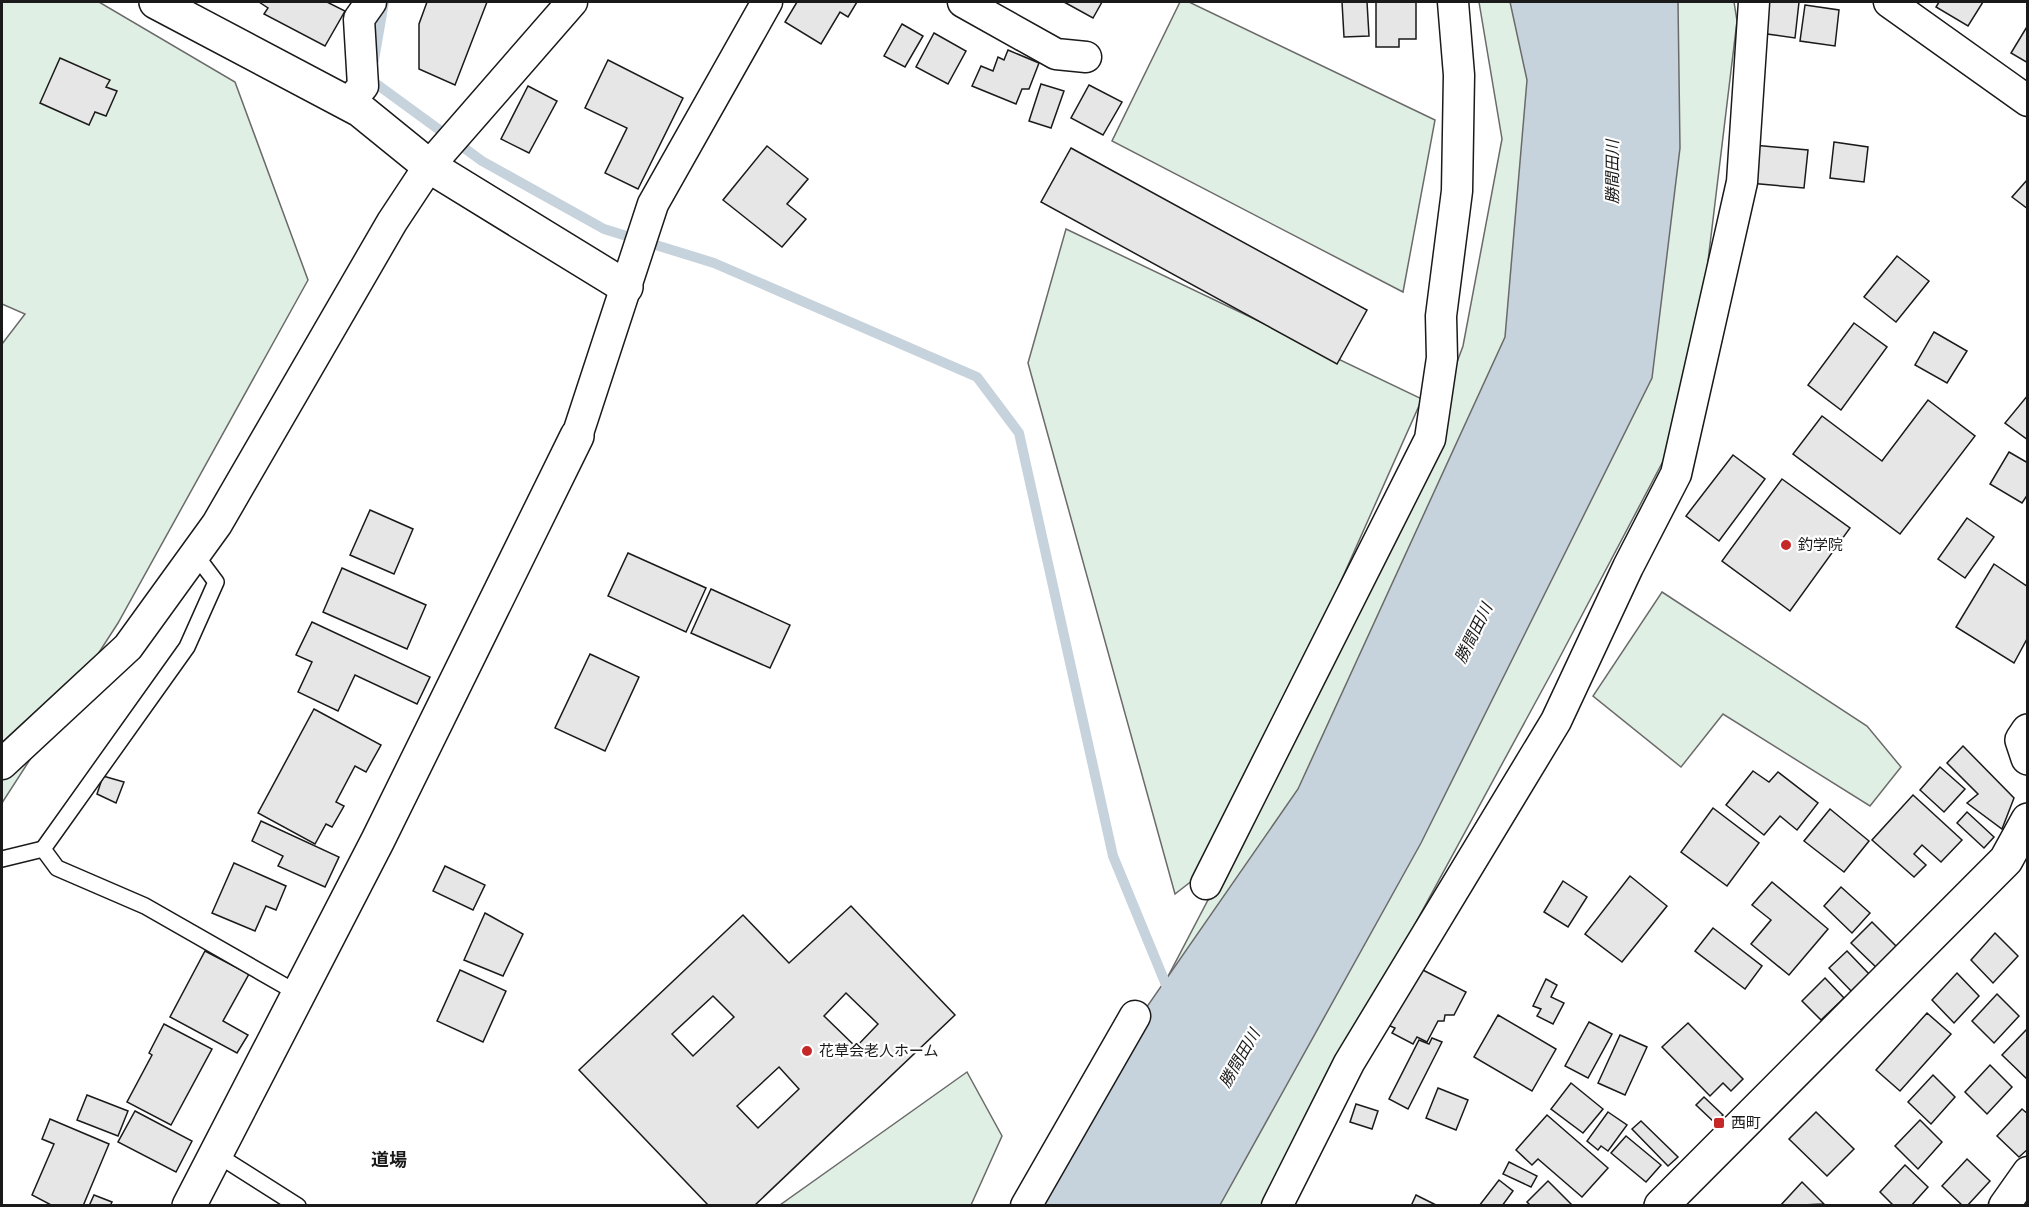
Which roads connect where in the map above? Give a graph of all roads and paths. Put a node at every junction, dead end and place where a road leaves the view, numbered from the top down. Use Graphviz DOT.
graph roads {
  1 [pos="156,2"];
  2 [pos="371,2"];
  3 [pos="572,2"];
  4 [pos="767,2"];
  5 [pos="963,2"];
  6 [pos="1453,2"];
  7 [pos="1754,2"];
  8 [pos="1889,2"];
  9 [pos="1086,57"];
  10 [pos="2028,101"];
  11 [pos="348,104"];
  12 [pos="433,161"];
  13 [pos="630,274"];
  14 [pos="577,435"];
  15 [pos="195,554"];
  16 [pos="2028,731"];
  17 [pos="2028,758"];
  18 [pos="2,764"];
  19 [pos="2028,820"];
  20 [pos="43,849"];
  21 [pos="2,859"];
  22 [pos="1206,884"];
  23 [pos="299,994"];
  24 [pos="1135,1016"];
  25 [pos="216,1154"];
  26 [pos="2028,1172"];
  27 [pos="189,1206"];
  28 [pos="298,1206"];
  29 [pos="1026,1206"];
  30 [pos="1277,1206"];
  31 [pos="1661,1206"];
  32 [pos="2004,1206"];
  1 -- 11 [label="street"];
  2 -- 11 [label="street"];
  3 -- 12 [label="street"];
  4 -- 13 [label="street"];
  5 -- 9 [label="street"];
  6 -- 22 [label="street"];
  7 -- 30 [label="street"];
  8 -- 10 [label="street"];
  11 -- 12 [label="street"];
  12 -- 13 [label="street"];
  12 -- 15 [label="street"];
  13 -- 14 [label="street"];
  14 -- 23 [label="street"];
  15 -- 18 [label="street"];
  15 -- 20 [label="lane"];
  16 -- 17 [label="street"];
  19 -- 31 [label="street"];
  20 -- 21 [label="lane"];
  20 -- 23 [label="lane"];
  23 -- 25 [label="street"];
  24 -- 29 [label="street"];
  25 -- 27 [label="street"];
  25 -- 28 [label="lane"];
  26 -- 32 [label="street"];
}
